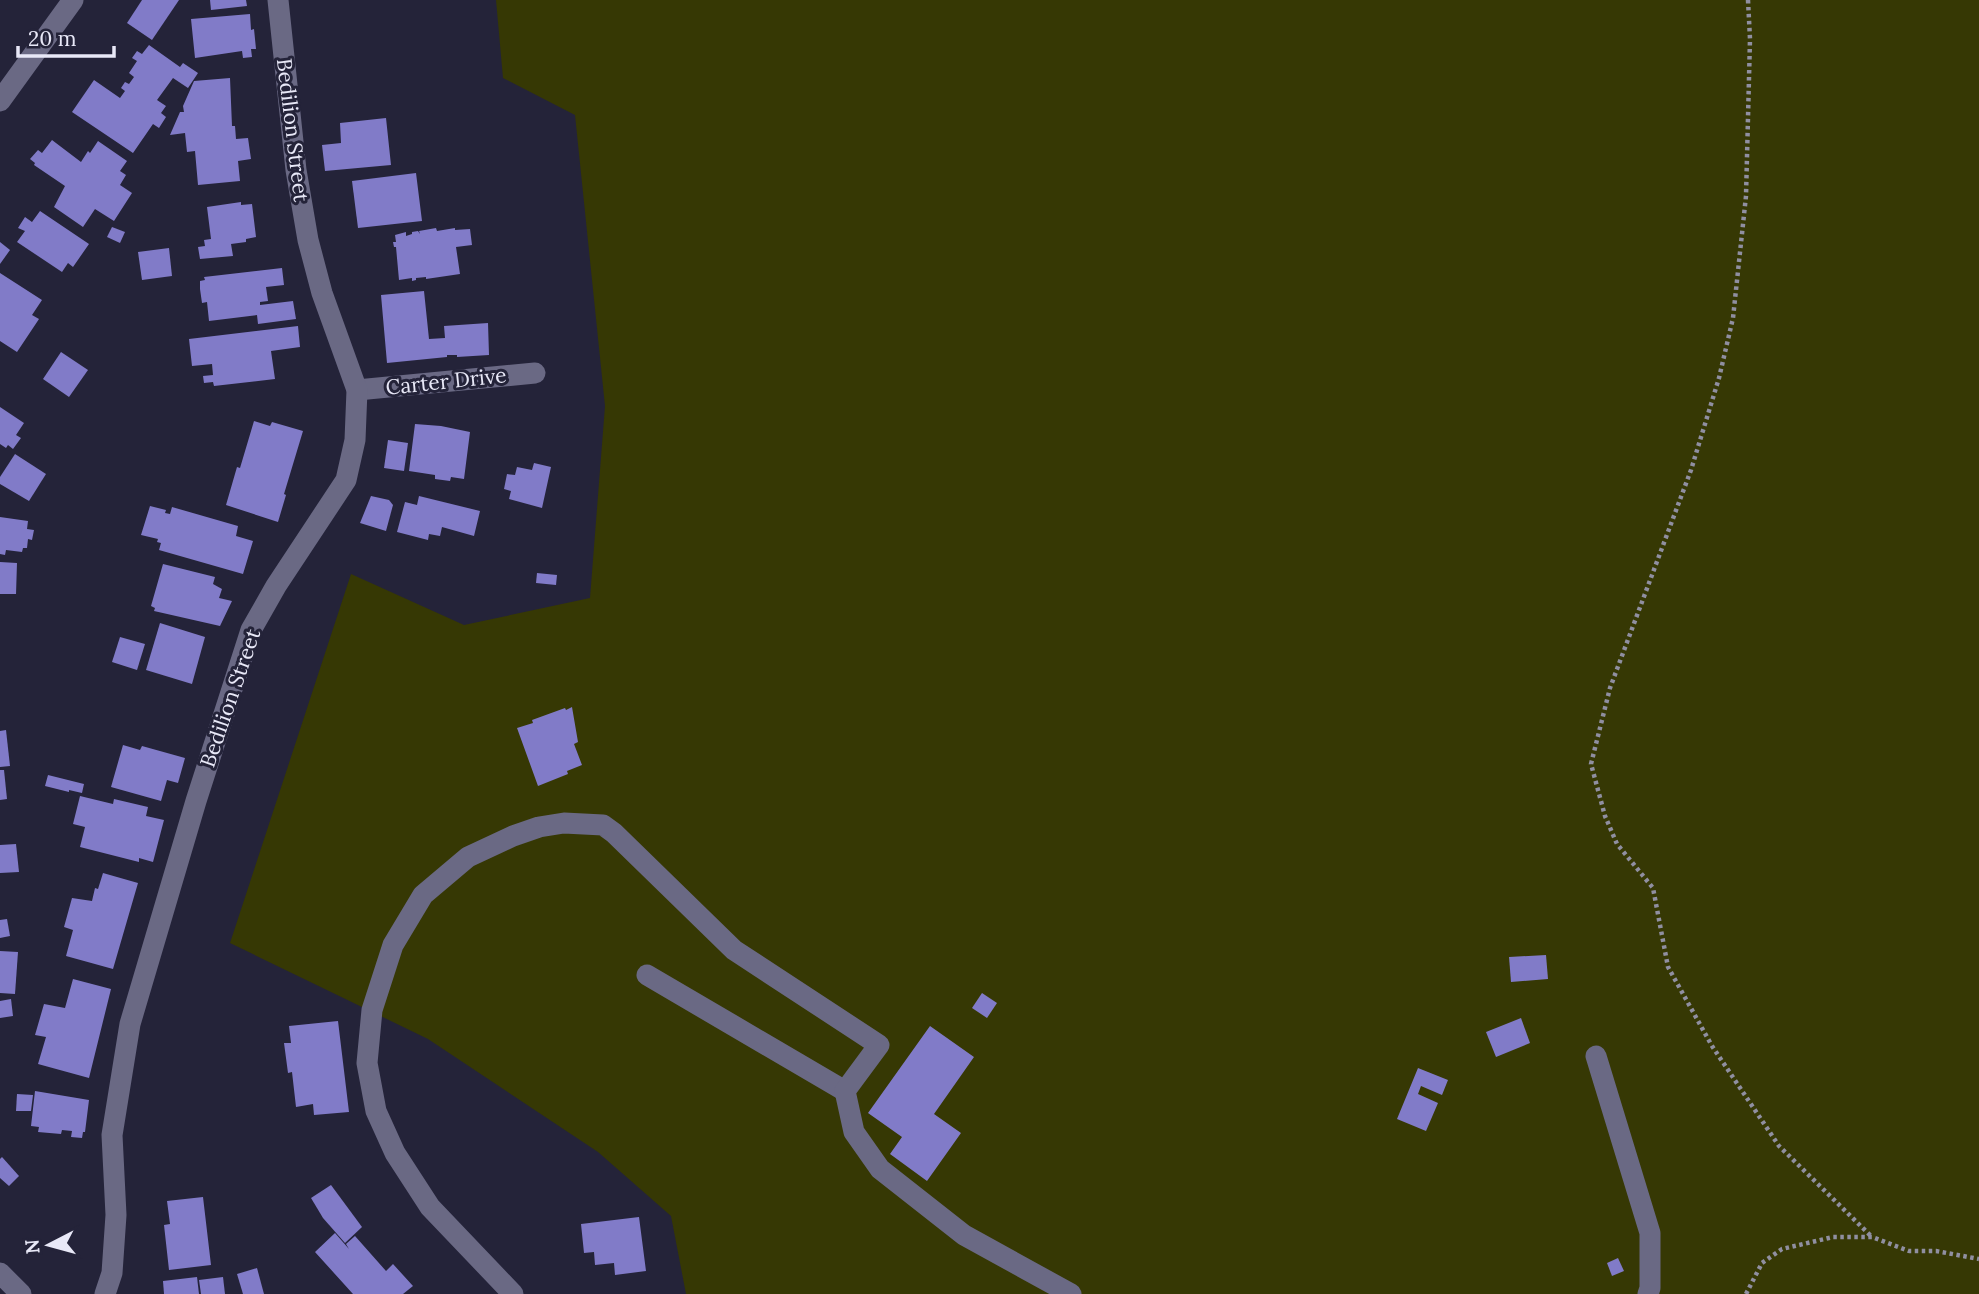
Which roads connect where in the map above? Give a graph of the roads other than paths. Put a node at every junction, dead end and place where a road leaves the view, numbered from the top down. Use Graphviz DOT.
graph roads {
  1 [pos="73,0"];
  2 [pos="278,0"];
  3 [pos="0,101"];
  4 [pos="534,373"];
  5 [pos="357,390"];
  6 [pos="647,975"];
  7 [pos="1595,1056"];
  8 [pos="845,1091"];
  9 [pos="0,1273"];
  10 [pos="21,1294"];
  11 [pos="105,1294"];
  12 [pos="513,1294"];
  13 [pos="1071,1294"];
  14 [pos="1648,1294"];
  1 -- 3 [label="street"];
  2 -- 5 [label="street, Bedilion Street"];
  4 -- 5 [label="street, Carter Drive"];
  5 -- 11 [label="street, Bedilion Street"];
  6 -- 8 [label="street"];
  7 -- 14 [label="street"];
  8 -- 12 [label="street"];
  8 -- 13 [label="street"];
  9 -- 10 [label="street"];
}
